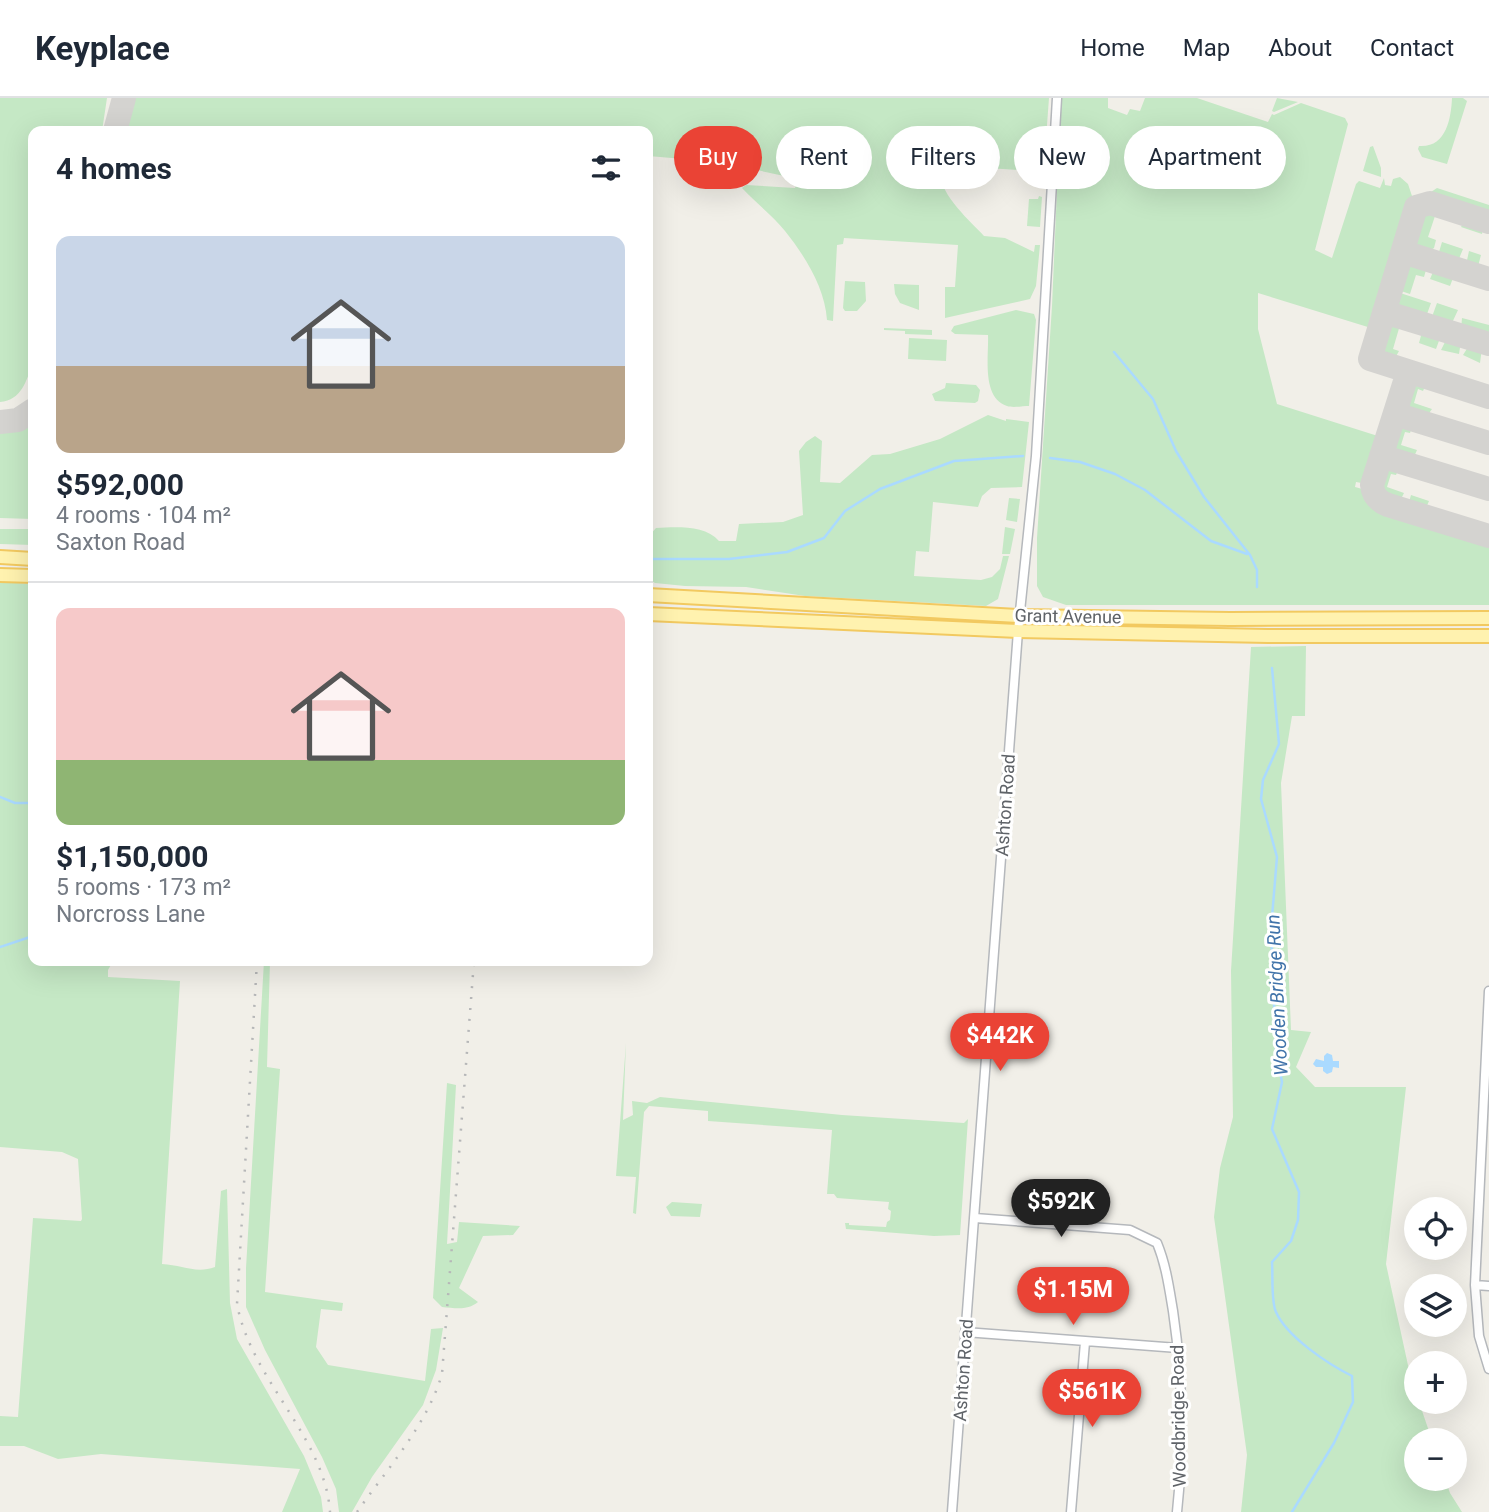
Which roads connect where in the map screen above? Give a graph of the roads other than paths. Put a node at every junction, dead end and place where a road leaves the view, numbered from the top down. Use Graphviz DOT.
graph roads {
  1 [pos="1057,98"];
  2 [pos="0,557"];
  3 [pos="28,559"];
  4 [pos="0,575"];
  5 [pos="28,576"];
  6 [pos="653,595"];
  7 [pos="730,600"];
  8 [pos="653,614"];
  9 [pos="1019,616"];
  10 [pos="729,618"];
  11 [pos="1489,618"];
  12 [pos="1230,619"];
  13 [pos="1018,631"];
  14 [pos="1229,635"];
  15 [pos="1489,636"];
  16 [pos="1489,991"];
  17 [pos="1484,1182"];
  18 [pos="975,1218"];
  19 [pos="1475,1285"];
  20 [pos="1489,1286"];
  21 [pos="965,1332"];
  22 [pos="1085,1342"];
  23 [pos="1178,1348"];
  24 [pos="1489,1369"];
  25 [pos="952,1512"];
  26 [pos="1071,1512"];
  27 [pos="1177,1512"];
  1 -- 9 [label="street, Ashton Road"];
  2 -- 3 [label="main road"];
  4 -- 5 [label="main road"];
  6 -- 7 [label="main road, Grant Avenue"];
  7 -- 9 [label="main road, Grant Avenue"];
  7 -- 10 [label="main road"];
  8 -- 10 [label="main road, Grant Avenue"];
  9 -- 12 [label="main road, Grant Avenue"];
  9 -- 13 [label="street, Ashton Road"];
  10 -- 13 [label="main road, Grant Avenue"];
  11 -- 12 [label="main road, Grant Avenue"];
  12 -- 14 [label="main road"];
  13 -- 14 [label="main road, Grant Avenue"];
  13 -- 18 [label="street, Ashton Road"];
  14 -- 15 [label="main road, Grant Avenue"];
  16 -- 17 [label="street"];
  17 -- 19 [label="street"];
  18 -- 21 [label="street, Ashton Road"];
  18 -- 23 [label="street, Woodbridge Road"];
  19 -- 20 [label="street"];
  19 -- 24 [label="street"];
  21 -- 22 [label="street"];
  21 -- 25 [label="street, Ashton Road"];
  22 -- 23 [label="street"];
  22 -- 26 [label="street"];
  23 -- 27 [label="street, Woodbridge Road"];
}
